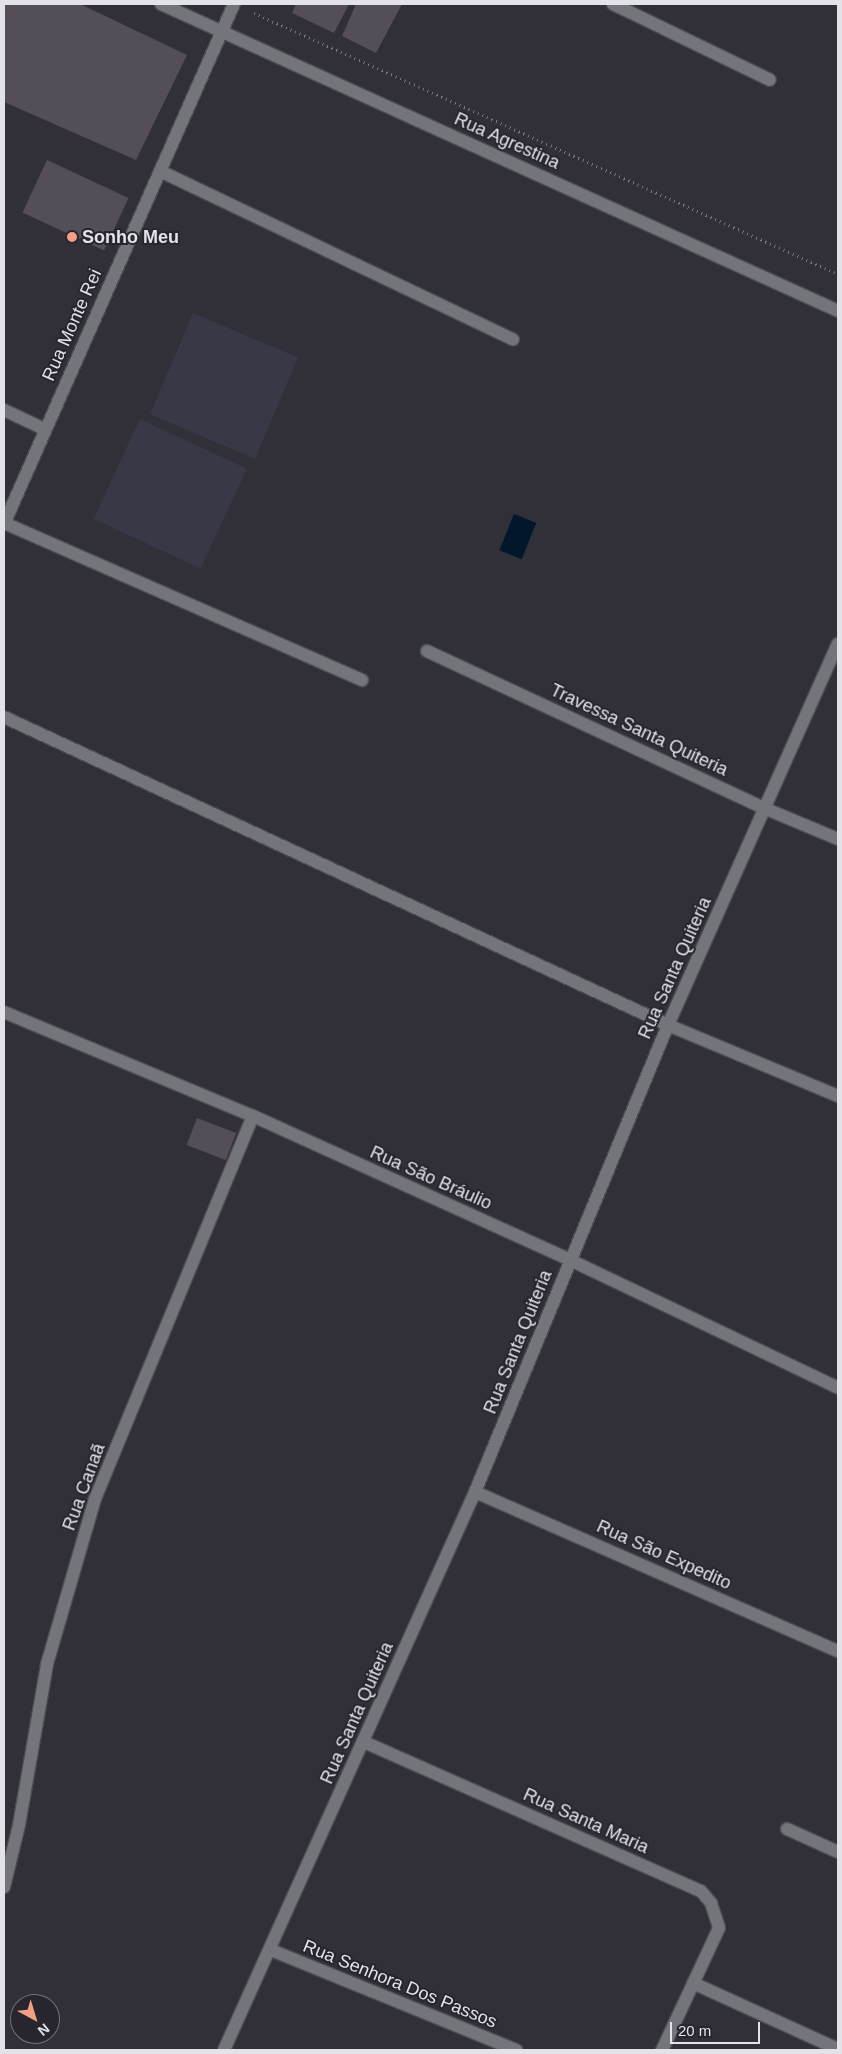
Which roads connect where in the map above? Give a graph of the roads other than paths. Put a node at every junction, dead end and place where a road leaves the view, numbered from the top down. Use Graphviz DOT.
graph roads {
  1 [pos="161,4"];
  2 [pos="234,4"];
  3 [pos="613,4"];
  4 [pos="223,33"];
  5 [pos="770,80"];
  6 [pos="160,171"];
  7 [pos="838,311"];
  8 [pos="513,338"];
  9 [pos="4,410"];
  10 [pos="44,429"];
  11 [pos="4,524"];
  12 [pos="838,644"];
  13 [pos="427,651"];
  14 [pos="362,680"];
  15 [pos="4,717"];
  16 [pos="764,808"];
  17 [pos="838,839"];
  18 [pos="4,1012"];
  19 [pos="668,1025"];
  20 [pos="838,1096"];
  21 [pos="252,1116"];
  22 [pos="570,1260"];
  23 [pos="838,1388"];
  24 [pos="475,1492"];
  25 [pos="838,1651"];
  26 [pos="364,1742"];
  27 [pos="788,1828"];
  28 [pos="838,1852"];
  29 [pos="6,1870"];
  30 [pos="4,1887"];
  31 [pos="271,1950"];
  32 [pos="693,1983"];
  33 [pos="838,2049"];
  34 [pos="224,2050"];
  35 [pos="516,2050"];
  36 [pos="662,2050"];
  1 -- 4 [label="street, Rua Agrestina"];
  2 -- 4 [label="street, Rua Monte Rei"];
  3 -- 5 [label="street"];
  4 -- 6 [label="street, Rua Monte Rei"];
  4 -- 7 [label="street, Rua Agrestina"];
  6 -- 8 [label="street"];
  6 -- 10 [label="street, Rua Monte Rei"];
  9 -- 10 [label="street"];
  10 -- 11 [label="street, Rua Monte Rei"];
  11 -- 14 [label="street"];
  12 -- 16 [label="street, Rua Santa Quiteria"];
  13 -- 16 [label="street, Travessa Santa Quiteria"];
  15 -- 19 [label="street"];
  16 -- 17 [label="street, Travessa Santa Quiteria"];
  16 -- 19 [label="street, Rua Santa Quiteria"];
  18 -- 21 [label="street, Rua São Bráulio"];
  19 -- 20 [label="street"];
  19 -- 22 [label="street, Rua Santa Quiteria"];
  21 -- 22 [label="street, Rua São Bráulio"];
  21 -- 29 [label="street, Rua Canaã"];
  22 -- 23 [label="street, Rua São Bráulio"];
  22 -- 24 [label="street, Rua Santa Quiteria"];
  24 -- 25 [label="street, Rua São Expedito"];
  24 -- 26 [label="street, Rua Santa Quiteria"];
  26 -- 31 [label="street, Rua Santa Quiteria"];
  26 -- 32 [label="street, Rua Santa Maria"];
  27 -- 28 [label="street"];
  29 -- 30 [label="street, Rua Canaã"];
  31 -- 34 [label="street, Rua Santa Quiteria"];
  31 -- 35 [label="street, Rua Senhora Dos Passos"];
  32 -- 33 [label="street"];
  32 -- 36 [label="street, Rua Santa Maria"];
}
